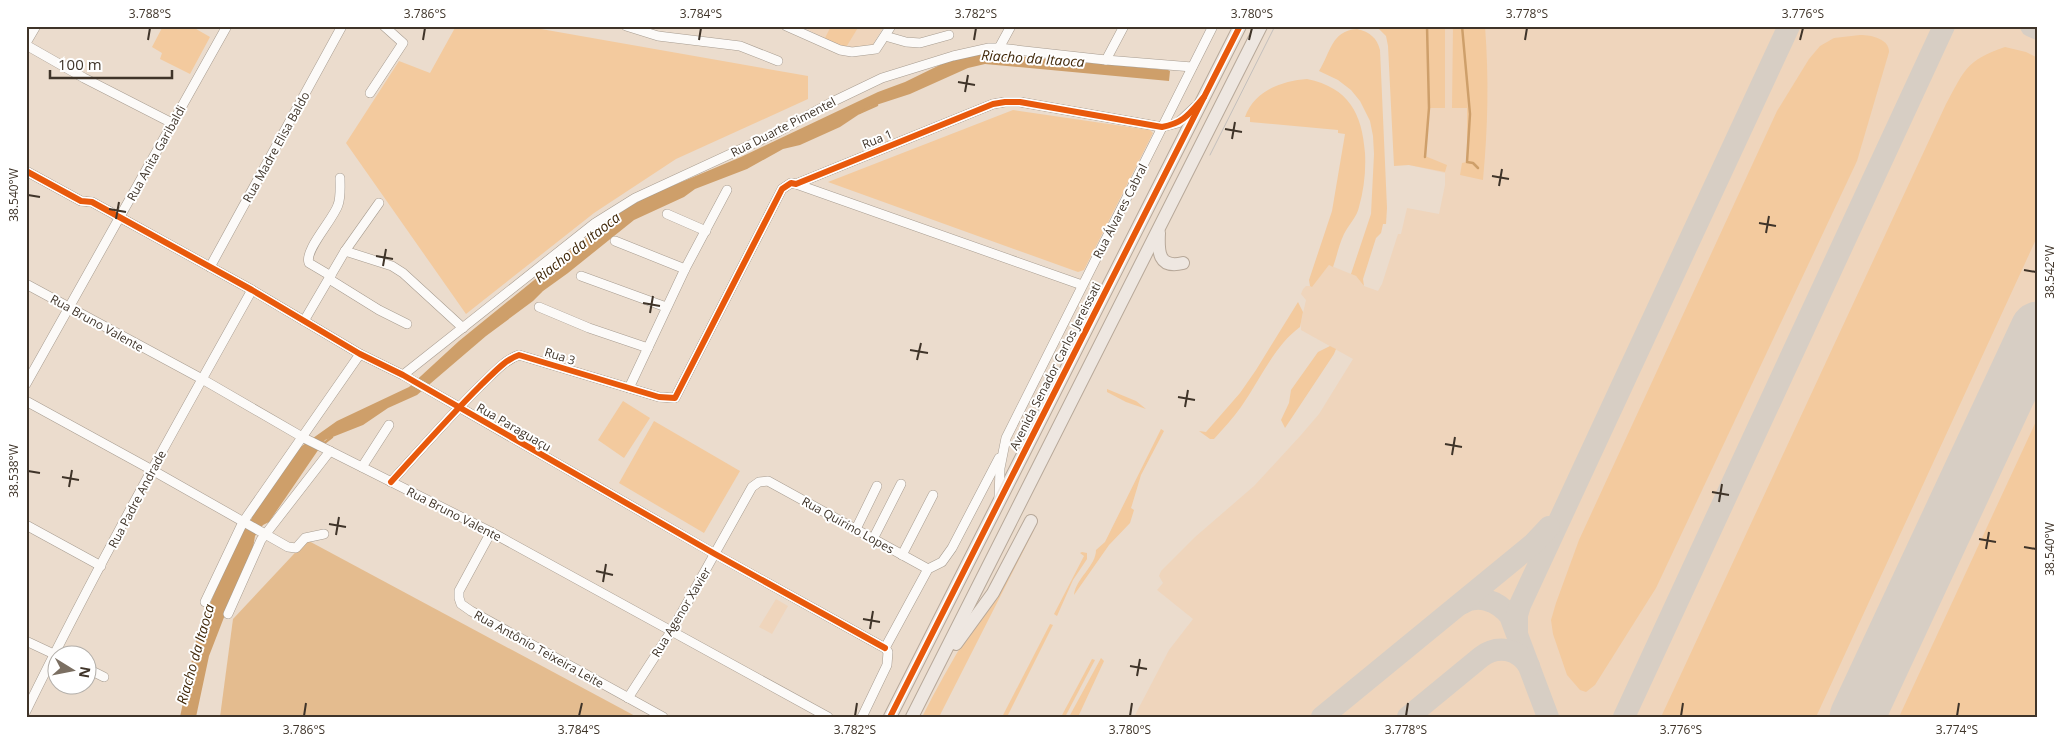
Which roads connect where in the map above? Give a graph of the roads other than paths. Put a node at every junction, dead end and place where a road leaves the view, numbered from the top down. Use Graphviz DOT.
graph roads {
  1 [pos="36,26"];
  2 [pos="216,26"];
  3 [pos="342,26"];
  4 [pos="384,26"];
  5 [pos="626,26"];
  6 [pos="662,26"];
  7 [pos="786,26"];
  8 [pos="890,26"];
  9 [pos="1011,26"];
  10 [pos="1124,26"];
  11 [pos="1213,26"];
  12 [pos="1240,26"];
  13 [pos="1261,26"];
  14 [pos="226,29"];
  15 [pos="949,35"];
  16 [pos="658,36"];
  17 [pos="886,36"];
  18 [pos="26,44"];
  19 [pos="999,48"];
  20 [pos="1106,60"];
  21 [pos="778,61"];
  22 [pos="1192,67"];
  23 [pos="370,94"];
  24 [pos="1204,97"];
  25 [pos="172,123"];
  26 [pos="1162,127"];
  27 [pos="26,171"];
  28 [pos="340,178"];
  29 [pos="796,184"];
  30 [pos="726,190"];
  31 [pos="379,203"];
  32 [pos="667,214"];
  33 [pos="121,218"];
  34 [pos="1160,226"];
  35 [pos="706,231"];
  36 [pos="615,241"];
  37 [pos="345,251"];
  38 [pos="1183,263"];
  39 [pos="210,267"];
  40 [pos="685,269"];
  41 [pos="581,276"];
  42 [pos="330,278"];
  43 [pos="26,284"];
  44 [pos="1082,285"];
  45 [pos="252,290"];
  46 [pos="666,307"];
  47 [pos="69,308"];
  48 [pos="539,308"];
  49 [pos="304,321"];
  50 [pos="407,324"];
  51 [pos="463,328"];
  52 [pos="648,348"];
  53 [pos="360,354"];
  54 [pos="406,377"];
  55 [pos="202,379"];
  56 [pos="26,384"];
  57 [pos="629,388"];
  58 [pos="673,399"];
  59 [pos="26,401"];
  60 [pos="458,408"];
  61 [pos="389,425"];
  62 [pos="303,438"];
  63 [pos="328,450"];
  64 [pos="1003,450"];
  65 [pos="362,467"];
  66 [pos="152,470"];
  67 [pos="768,481"];
  68 [pos="391,482"];
  69 [pos="901,484"];
  70 [pos="877,486"];
  71 [pos="933,494"];
  72 [pos="999,499"];
  73 [pos="1031,521"];
  74 [pos="245,523"];
  75 [pos="26,525"];
  76 [pos="856,529"];
  77 [pos="491,532"];
  78 [pos="264,533"];
  79 [pos="324,534"];
  80 [pos="873,539"];
  81 [pos="715,554"];
  82 [pos="902,555"];
  83 [pos="101,566"];
  84 [pos="928,569"];
  85 [pos="205,602"];
  86 [pos="228,614"];
  87 [pos="672,630"];
  88 [pos="26,641"];
  89 [pos="61,646"];
  90 [pos="885,648"];
  91 [pos="48,651"];
  92 [pos="48,670"];
  93 [pos="935,672"];
  94 [pos="98,673"];
  95 [pos="104,676"];
  96 [pos="628,698"];
  97 [pos="26,711"];
  98 [pos="663,717"];
  99 [pos="828,717"];
  100 [pos="862,717"];
  101 [pos="890,717"];
  102 [pos="912,717"];
  1 -- 18 [label="street"];
  2 -- 14 [label="street"];
  3 -- 39 [label="street, Rua Madre Elisa Baldo"];
  4 -- 23 [label="street"];
  5 -- 16 [label="street"];
  6 -- 16 [label="street"];
  7 -- 17 [label="street"];
  8 -- 17 [label="street"];
  9 -- 19 [label="street"];
  10 -- 20 [label="street"];
  11 -- 22 [label="street, Rua Álvares Cabral"];
  12 -- 24 [label="main road, Avenida Senador Carlos Jereissati"];
  13 -- 34 [label="main road"];
  14 -- 25 [label="street, Rua Anita Garibaldi"];
  15 -- 17 [label="street"];
  16 -- 21 [label="street"];
  18 -- 25 [label="street"];
  19 -- 20 [label="street, Rua Duarte Pimentel"];
  19 -- 51 [label="street, Rua Duarte Pimentel"];
  20 -- 22 [label="street, Rua Duarte Pimentel"];
  22 -- 26 [label="street, Rua Álvares Cabral"];
  24 -- 26 [label="street, Rua 1"];
  24 -- 72 [label="main road, Avenida Senador Carlos Jereissati"];
  25 -- 33 [label="street, Rua Anita Garibaldi"];
  26 -- 29 [label="street, Rua 1"];
  26 -- 44 [label="street, Rua Álvares Cabral"];
  27 -- 33 [label="street, Rua Paraguaçu"];
  28 -- 42 [label="street"];
  29 -- 44 [label="street"];
  29 -- 58 [label="street, Rua 1"];
  30 -- 35 [label="street"];
  31 -- 37 [label="street"];
  32 -- 35 [label="street"];
  33 -- 39 [label="street, Rua Paraguaçu"];
  33 -- 47 [label="street, Rua Anita Garibaldi"];
  34 -- 38 [label="main road"];
  34 -- 93 [label="main road"];
  35 -- 40 [label="street"];
  36 -- 40 [label="street"];
  37 -- 42 [label="street"];
  37 -- 51 [label="street"];
  39 -- 45 [label="street, Rua Paraguaçu"];
  40 -- 46 [label="street"];
  41 -- 46 [label="street"];
  42 -- 49 [label="street"];
  42 -- 50 [label="street"];
  43 -- 47 [label="street, Rua Bruno Valente"];
  44 -- 64 [label="street, Rua Álvares Cabral"];
  45 -- 49 [label="street, Rua Paraguaçu"];
  45 -- 55 [label="street, Rua Padre Andrade"];
  46 -- 52 [label="street"];
  47 -- 55 [label="street, Rua Bruno Valente"];
  47 -- 56 [label="street, Rua Anita Garibaldi"];
  48 -- 52 [label="street"];
  49 -- 53 [label="street, Rua Paraguaçu"];
  51 -- 54 [label="street, Rua Duarte Pimentel"];
  52 -- 57 [label="street"];
  53 -- 54 [label="street, Rua Paraguaçu"];
  53 -- 62 [label="street"];
  54 -- 60 [label="street, Rua Paraguaçu"];
  55 -- 62 [label="street, Rua Bruno Valente"];
  55 -- 66 [label="street, Rua Padre Andrade"];
  57 -- 58 [label="street, Rua 3"];
  57 -- 60 [label="street, Rua 3"];
  59 -- 66 [label="street"];
  60 -- 68 [label="street"];
  60 -- 81 [label="street, Rua Paraguaçu"];
  61 -- 65 [label="street"];
  62 -- 63 [label="street, Rua Bruno Valente"];
  62 -- 74 [label="street"];
  63 -- 65 [label="street, Rua Bruno Valente"];
  63 -- 78 [label="street"];
  64 -- 72 [label="street, Rua Álvares Cabral"];
  64 -- 84 [label="street, Rua Álvares Cabral"];
  65 -- 68 [label="street, Rua Bruno Valente"];
  66 -- 74 [label="street"];
  66 -- 83 [label="street, Rua Padre Andrade"];
  67 -- 76 [label="street, Rua Quirino Lopes"];
  67 -- 81 [label="street, Rua Agenor Xavier"];
  68 -- 77 [label="street, Rua Bruno Valente"];
  69 -- 80 [label="street"];
  70 -- 76 [label="street"];
  71 -- 82 [label="street"];
  72 -- 101 [label="main road, Avenida Senador Carlos Jereissati"];
  73 -- 93 [label="main road"];
  74 -- 78 [label="street"];
  74 -- 85 [label="street"];
  75 -- 83 [label="street"];
  76 -- 80 [label="street, Rua Quirino Lopes"];
  77 -- 87 [label="street, Rua Bruno Valente"];
  77 -- 96 [label="street, Rua Antônio Teixeira Leite"];
  78 -- 79 [label="street"];
  78 -- 86 [label="street"];
  80 -- 82 [label="street, Rua Quirino Lopes"];
  81 -- 87 [label="street, Rua Agenor Xavier"];
  81 -- 90 [label="street, Rua Paraguaçu"];
  82 -- 84 [label="street, Rua Quirino Lopes"];
  83 -- 89 [label="street, Rua Padre Andrade"];
  84 -- 90 [label="street, Rua Álvares Cabral"];
  87 -- 96 [label="street, Rua Agenor Xavier"];
  87 -- 99 [label="street, Rua Bruno Valente"];
  88 -- 91 [label="street"];
  90 -- 100 [label="street, Rua Álvares Cabral"];
  92 -- 97 [label="street, Rua Padre Andrade"];
  93 -- 102 [label="main road"];
  94 -- 95 [label="street"];
  96 -- 98 [label="street, Rua Antônio Teixeira Leite"];
}
